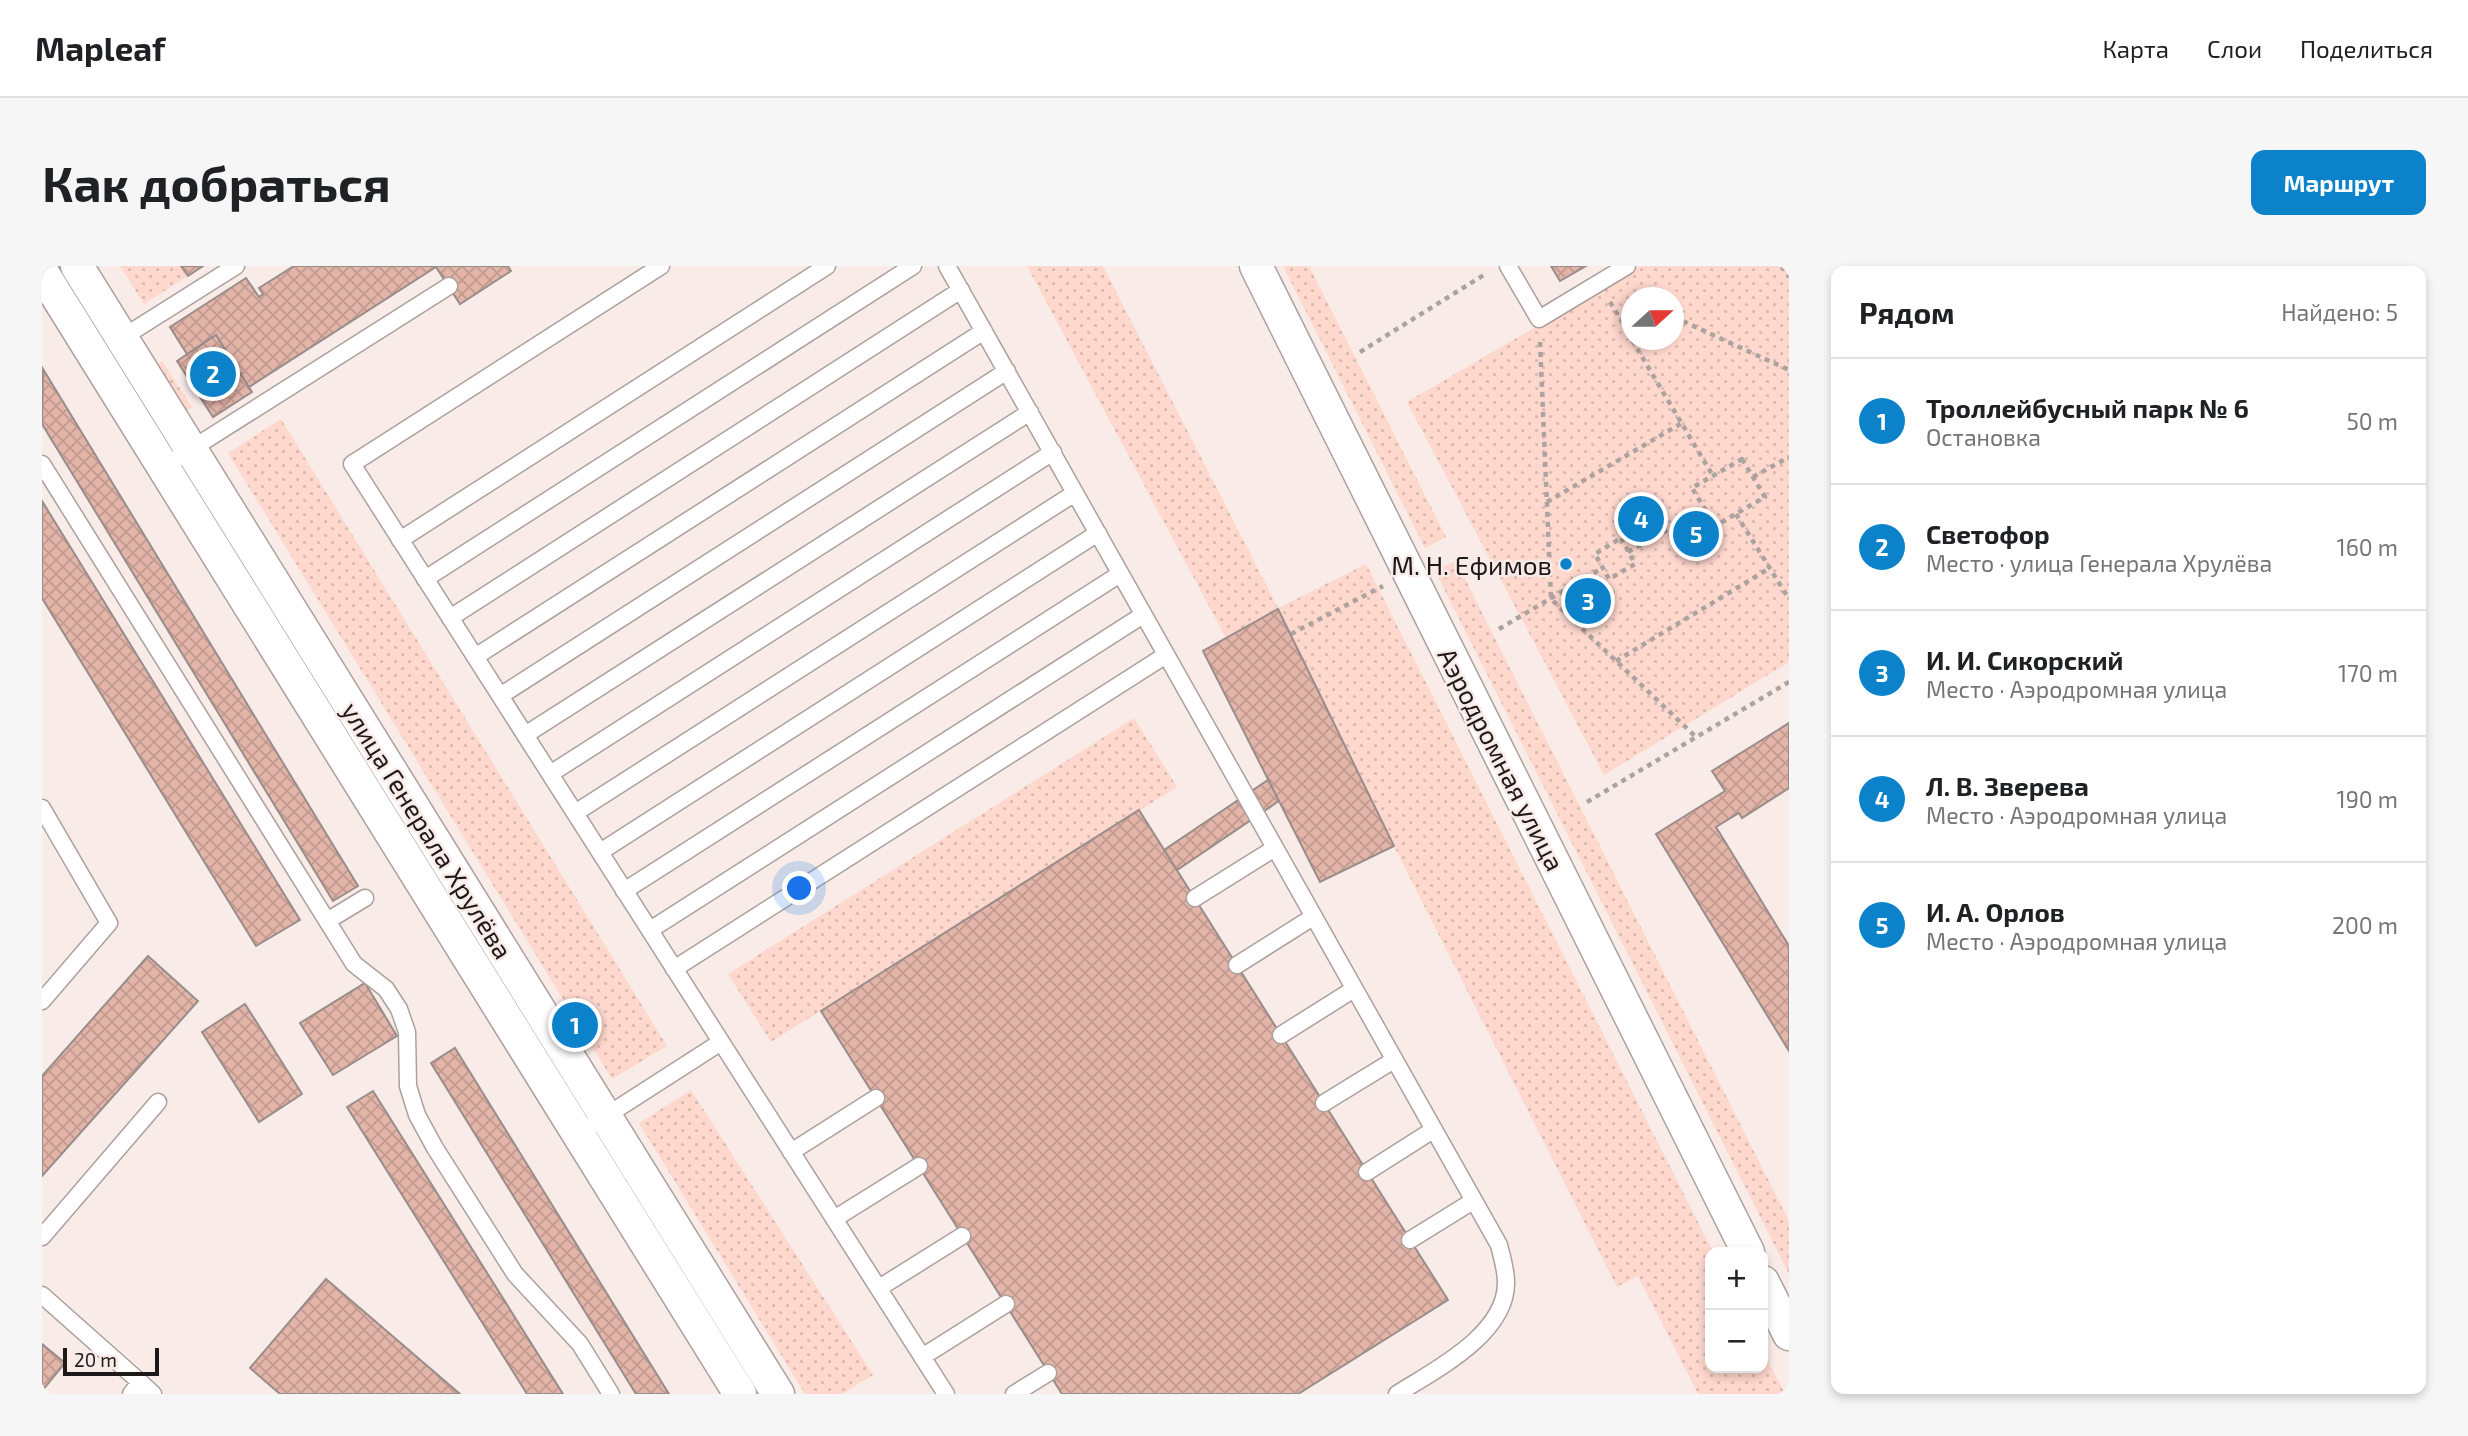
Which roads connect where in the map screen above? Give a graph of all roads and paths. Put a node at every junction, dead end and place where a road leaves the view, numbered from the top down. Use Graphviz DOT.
graph roads {
  1 [pos="236,266"];
  2 [pos="661,266"];
  3 [pos="827,266"];
  4 [pos="913,266"];
  5 [pos="947,266"];
  6 [pos="1256,266"];
  7 [pos="1499,266"];
  8 [pos="1508,266"];
  9 [pos="1627,266"];
  10 [pos="1782,266"];
  11 [pos="1789,277"];
  12 [pos="1599,283"];
  13 [pos="63,284"];
  14 [pos="449,286"];
  15 [pos="961,290"];
  16 [pos="1539,319"];
  17 [pos="1621,320"];
  18 [pos="1684,322"];
  19 [pos="984,331"];
  20 [pos="122,338"];
  21 [pos="1639,350"];
  22 [pos="1360,352"];
  23 [pos="94,356"];
  24 [pos="1789,370"];
  25 [pos="1007,371"];
  26 [pos="1030,412"];
  27 [pos="1682,423"];
  28 [pos="191,450"];
  29 [pos="1052,452"];
  30 [pos="1789,457"];
  31 [pos="42,464"];
  32 [pos="163,467"];
  33 [pos="1713,476"];
  34 [pos="1753,477"];
  35 [pos="1075,493"];
  36 [pos="1547,502"];
  37 [pos="1704,509"];
  38 [pos="1736,514"];
  39 [pos="1098,533"];
  40 [pos="400,540"];
  41 [pos="1628,552"];
  42 [pos="1602,568"];
  43 [pos="1769,568"];
  44 [pos="1120,574"];
  45 [pos="425,579"];
  46 [pos="1387,584"];
  47 [pos="1551,599"];
  48 [pos="1789,599"];
  49 [pos="1143,615"];
  50 [pos="450,618"];
  51 [pos="1499,629"];
  52 [pos="1291,634"];
  53 [pos="1166,655"];
  54 [pos="475,657"];
  55 [pos="1616,661"];
  56 [pos="1789,682"];
  57 [pos="500,696"];
  58 [pos="525,735"];
  59 [pos="1696,737"];
  60 [pos="550,774"];
  61 [pos="1587,802"];
  62 [pos="42,808"];
  63 [pos="575,813"];
  64 [pos="1275,848"];
  65 [pos="600,852"];
  66 [pos="426,859"];
  67 [pos="624,891"];
  68 [pos="365,898"];
  69 [pos="1195,898"];
  70 [pos="1313,917"];
  71 [pos="327,921"];
  72 [pos="650,930"];
  73 [pos="1237,965"];
  74 [pos="674,970"];
  75 [pos="1354,989"];
  76 [pos="42,1001"];
  77 [pos="1281,1035"];
  78 [pos="721,1042"];
  79 [pos="1394,1060"];
  80 [pos="876,1098"];
  81 [pos="159,1102"];
  82 [pos="1324,1103"];
  83 [pos="606,1116"];
  84 [pos="1433,1130"];
  85 [pos="578,1134"];
  86 [pos="791,1152"];
  87 [pos="919,1166"];
  88 [pos="1367,1172"];
  89 [pos="1473,1201"];
  90 [pos="834,1219"];
  91 [pos="962,1236"];
  92 [pos="42,1237"];
  93 [pos="1410,1240"];
  94 [pos="1746,1247"];
  95 [pos="879,1288"];
  96 [pos="1768,1292"];
  97 [pos="42,1294"];
  98 [pos="1006,1304"];
  99 [pos="1789,1334"];
  100 [pos="922,1357"];
  101 [pos="1048,1373"];
  102 [pos="135,1388"];
  103 [pos="153,1394"];
  104 [pos="611,1394"];
  105 [pos="740,1394"];
  106 [pos="778,1394"];
  107 [pos="946,1394"];
  108 [pos="1014,1394"];
  109 [pos="1397,1394"];
  1 -- 20 [label="lane"];
  2 -- 40 [label="lane"];
  3 -- 40 [label="lane"];
  4 -- 45 [label="lane"];
  5 -- 15 [label="lane"];
  6 -- 94 [label="street, Аэродромная улица"];
  7 -- 22 [label="path"];
  8 -- 16 [label="lane"];
  9 -- 12 [label="lane"];
  10 -- 11 [label="path"];
  12 -- 16 [label="lane"];
  12 -- 17 [label="path"];
  13 -- 20 [label="street, улица Генерала Хрулёва"];
  13 -- 23 [label="street, улица Генерала Хрулёва"];
  14 -- 28 [label="lane"];
  15 -- 19 [label="lane"];
  15 -- 50 [label="lane"];
  16 -- 36 [label="path"];
  18 -- 24 [label="path"];
  19 -- 25 [label="lane"];
  19 -- 54 [label="lane"];
  20 -- 23 [label="lane"];
  20 -- 28 [label="street, улица Генерала Хрулёва"];
  21 -- 27 [label="path"];
  23 -- 32 [label="street, улица Генерала Хрулёва"];
  25 -- 26 [label="lane"];
  25 -- 57 [label="lane"];
  26 -- 29 [label="lane"];
  26 -- 58 [label="lane"];
  27 -- 33 [label="path"];
  27 -- 36 [label="path"];
  28 -- 32 [label="lane"];
  28 -- 66 [label="street, улица Генерала Хрулёва"];
  29 -- 35 [label="lane"];
  29 -- 60 [label="lane"];
  30 -- 34 [label="path"];
  31 -- 71 [label="lane"];
  32 -- 66 [label="street, улица Генерала Хрулёва"];
  33 -- 34 [label="path"];
  33 -- 37 [label="path"];
  34 -- 38 [label="path"];
  35 -- 39 [label="lane"];
  35 -- 63 [label="lane"];
  36 -- 47 [label="path"];
  37 -- 38 [label="path"];
  37 -- 41 [label="path"];
  38 -- 43 [label="path"];
  39 -- 44 [label="lane"];
  39 -- 65 [label="lane"];
  40 -- 45 [label="lane"];
  41 -- 42 [label="path"];
  41 -- 42 [label="path"];
  42 -- 47 [label="path"];
  43 -- 48 [label="path"];
  43 -- 55 [label="path"];
  44 -- 49 [label="lane"];
  44 -- 67 [label="lane"];
  45 -- 50 [label="lane"];
  46 -- 52 [label="path"];
  47 -- 51 [label="path"];
  47 -- 55 [label="path"];
  49 -- 53 [label="lane"];
  49 -- 72 [label="lane"];
  50 -- 54 [label="lane"];
  53 -- 64 [label="lane"];
  53 -- 74 [label="lane"];
  54 -- 57 [label="lane"];
  55 -- 59 [label="path"];
  56 -- 59 [label="path"];
  57 -- 58 [label="lane"];
  58 -- 60 [label="lane"];
  59 -- 61 [label="path"];
  60 -- 63 [label="lane"];
  62 -- 76 [label="lane"];
  63 -- 65 [label="lane"];
  64 -- 69 [label="lane"];
  64 -- 70 [label="lane"];
  65 -- 67 [label="lane"];
  66 -- 83 [label="street, улица Генерала Хрулёва"];
  66 -- 85 [label="street, улица Генерала Хрулёва"];
  67 -- 72 [label="lane"];
  68 -- 71 [label="lane"];
  70 -- 73 [label="lane"];
  70 -- 75 [label="lane"];
  71 -- 104 [label="lane"];
  72 -- 74 [label="lane"];
  74 -- 78 [label="lane"];
  75 -- 77 [label="lane"];
  75 -- 79 [label="lane"];
  78 -- 83 [label="lane"];
  78 -- 86 [label="lane"];
  79 -- 82 [label="lane"];
  79 -- 84 [label="lane"];
  80 -- 86 [label="lane"];
  81 -- 92 [label="lane"];
  83 -- 85 [label="lane"];
  83 -- 106 [label="street, улица Генерала Хрулёва"];
  84 -- 88 [label="lane"];
  84 -- 89 [label="lane"];
  85 -- 105 [label="street, улица Генерала Хрулёва"];
  86 -- 90 [label="lane"];
  87 -- 90 [label="lane"];
  89 -- 93 [label="lane"];
  89 -- 109 [label="lane"];
  90 -- 95 [label="lane"];
  91 -- 95 [label="lane"];
  95 -- 100 [label="lane"];
  96 -- 99 [label="street"];
  97 -- 102 [label="lane"];
  98 -- 100 [label="lane"];
  100 -- 107 [label="lane"];
  101 -- 108 [label="lane"];
  102 -- 103 [label="lane"];
}
